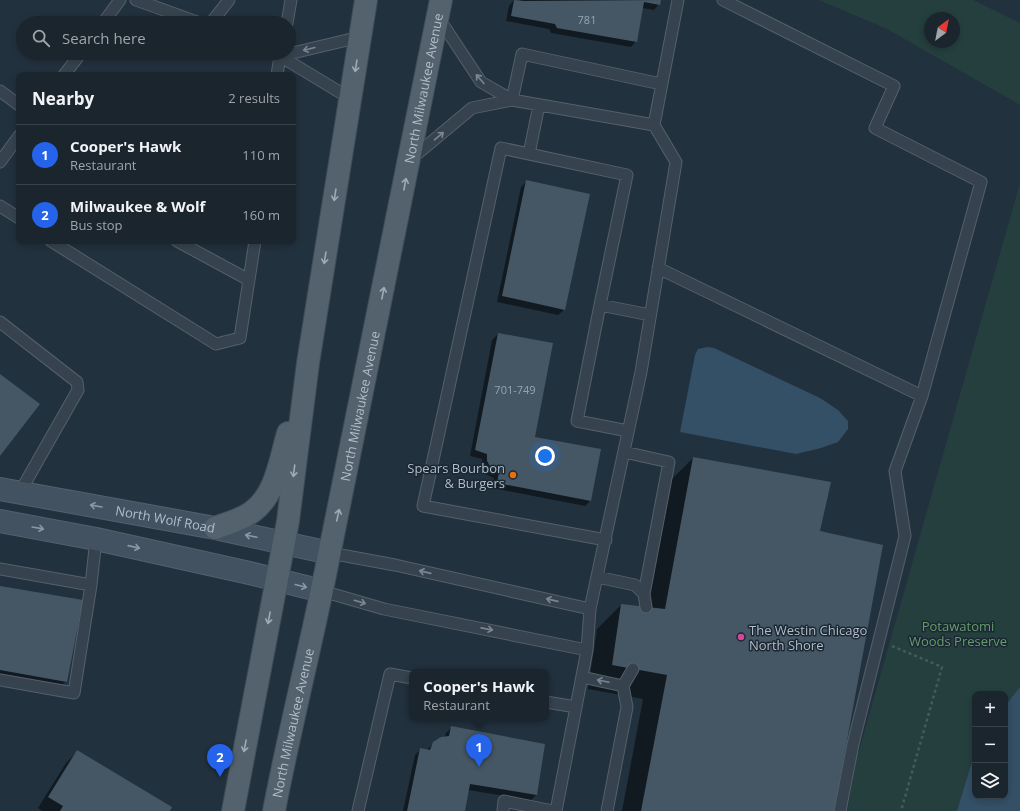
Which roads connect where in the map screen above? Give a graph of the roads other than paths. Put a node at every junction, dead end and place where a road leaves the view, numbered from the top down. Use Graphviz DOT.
graph roads {
  1 [pos="120,0"];
  2 [pos="136,0"];
  3 [pos="229,0"];
  4 [pos="291,0"];
  5 [pos="366,0"];
  6 [pos="678,0"];
  7 [pos="723,0"];
  8 [pos="440,8"];
  9 [pos="108,16"];
  10 [pos="181,16"];
  11 [pos="216,16"];
  12 [pos="288,16"];
  13 [pos="360,37"];
  14 [pos="296,50"];
  15 [pos="76,60"];
  16 [pos="278,60"];
  17 [pos="288,60"];
  18 [pos="66,72"];
  19 [pos="278,72"];
  20 [pos="661,84"];
  21 [pos="0,91"];
  22 [pos="350,99"];
  23 [pos="512,100"];
  24 [pos="16,103"];
  25 [pos="539,105"];
  26 [pos="654,125"];
  27 [pos="16,140"];
  28 [pos="529,154"];
  29 [pos="410,161"];
  30 [pos="0,162"];
  31 [pos="0,206"];
  32 [pos="16,216"];
  33 [pos="56,244"];
  34 [pos="183,244"];
  35 [pos="255,244"];
  36 [pos="658,268"];
  37 [pos="249,280"];
  38 [pos="600,305"];
  39 [pos="650,315"];
  40 [pos="0,322"];
  41 [pos="308,363"];
  42 [pos="922,396"];
  43 [pos="628,431"];
  44 [pos="624,452"];
  45 [pos="10,491"];
  46 [pos="0,522"];
  47 [pos="215,528"];
  48 [pos="96,539"];
  49 [pos="606,540"];
  50 [pos="284,543"];
  51 [pos="330,553"];
  52 [pos="0,569"];
  53 [pos="597,577"];
  54 [pos="276,580"];
  55 [pos="91,585"];
  56 [pos="322,591"];
  57 [pos="644,594"];
  58 [pos="646,607"];
  59 [pos="590,609"];
  60 [pos="588,650"];
  61 [pos="633,669"];
  62 [pos="409,677"];
  63 [pos="582,677"];
  64 [pos="0,680"];
  65 [pos="623,686"];
  66 [pos="549,702"];
  67 [pos="576,707"];
  68 [pos="233,811"];
  69 [pos="274,811"];
  70 [pos="358,811"];
  71 [pos="503,811"];
  72 [pos="555,811"];
  73 [pos="607,811"];
  74 [pos="840,811"];
  1 -- 9 [label="lane"];
  2 -- 10 [label="lane"];
  3 -- 11 [label="lane"];
  4 -- 12 [label="lane"];
  5 -- 13 [label="main road"];
  6 -- 20 [label="lane"];
  7 -- 42 [label="lane"];
  23 -- 8 [label="lane, one-way"];
  8 -- 29 [label="main road, North Milwaukee Avenue"];
  13 -- 14 [label="lane, one-way"];
  13 -- 22 [label="main road, one-way"];
  15 -- 18 [label="lane"];
  16 -- 19 [label="lane"];
  17 -- 22 [label="lane"];
  20 -- 23 [label="lane"];
  20 -- 26 [label="lane"];
  21 -- 24 [label="lane"];
  22 -- 41 [label="main road, one-way"];
  23 -- 25 [label="lane"];
  29 -- 23 [label="lane, one-way"];
  25 -- 26 [label="lane"];
  25 -- 28 [label="lane"];
  26 -- 36 [label="lane"];
  27 -- 30 [label="lane"];
  28 -- 38 [label="lane"];
  28 -- 49 [label="lane"];
  51 -- 29 [label="main road, North Milwaukee Avenue, one-way"];
  31 -- 32 [label="lane"];
  33 -- 37 [label="lane"];
  34 -- 37 [label="lane"];
  35 -- 37 [label="lane"];
  36 -- 39 [label="lane"];
  36 -- 42 [label="lane"];
  38 -- 39 [label="lane"];
  38 -- 43 [label="lane"];
  39 -- 43 [label="lane"];
  40 -- 45 [label="lane"];
  41 -- 47 [label="main road"];
  41 -- 50 [label="main road, one-way"];
  42 -- 74 [label="lane"];
  43 -- 44 [label="lane"];
  44 -- 49 [label="lane"];
  44 -- 57 [label="lane"];
  47 -- 45 [label="main road, North Wolf Road, one-way"];
  46 -- 48 [label="main road, one-way"];
  50 -- 47 [label="main road, North Wolf Road, one-way"];
  48 -- 54 [label="main road, one-way"];
  48 -- 55 [label="lane"];
  49 -- 53 [label="lane"];
  50 -- 51 [label="main road, North Wolf Road"];
  50 -- 54 [label="main road"];
  51 -- 56 [label="main road, North Milwaukee Avenue"];
  59 -- 51 [label="lane, one-way"];
  52 -- 55 [label="lane"];
  53 -- 57 [label="lane"];
  53 -- 59 [label="lane"];
  54 -- 56 [label="main road, one-way"];
  54 -- 68 [label="main road, one-way"];
  55 -- 64 [label="lane"];
  56 -- 60 [label="lane, one-way"];
  56 -- 69 [label="main road, North Milwaukee Avenue"];
  57 -- 58 [label="lane"];
  59 -- 60 [label="lane"];
  60 -- 63 [label="lane"];
  61 -- 65 [label="lane"];
  62 -- 70 [label="lane"];
  65 -- 63 [label="lane, one-way"];
  63 -- 67 [label="lane"];
  65 -- 73 [label="lane"];
  66 -- 67 [label="lane"];
  67 -- 72 [label="lane"];
  71 -- 72 [label="lane"];
}
